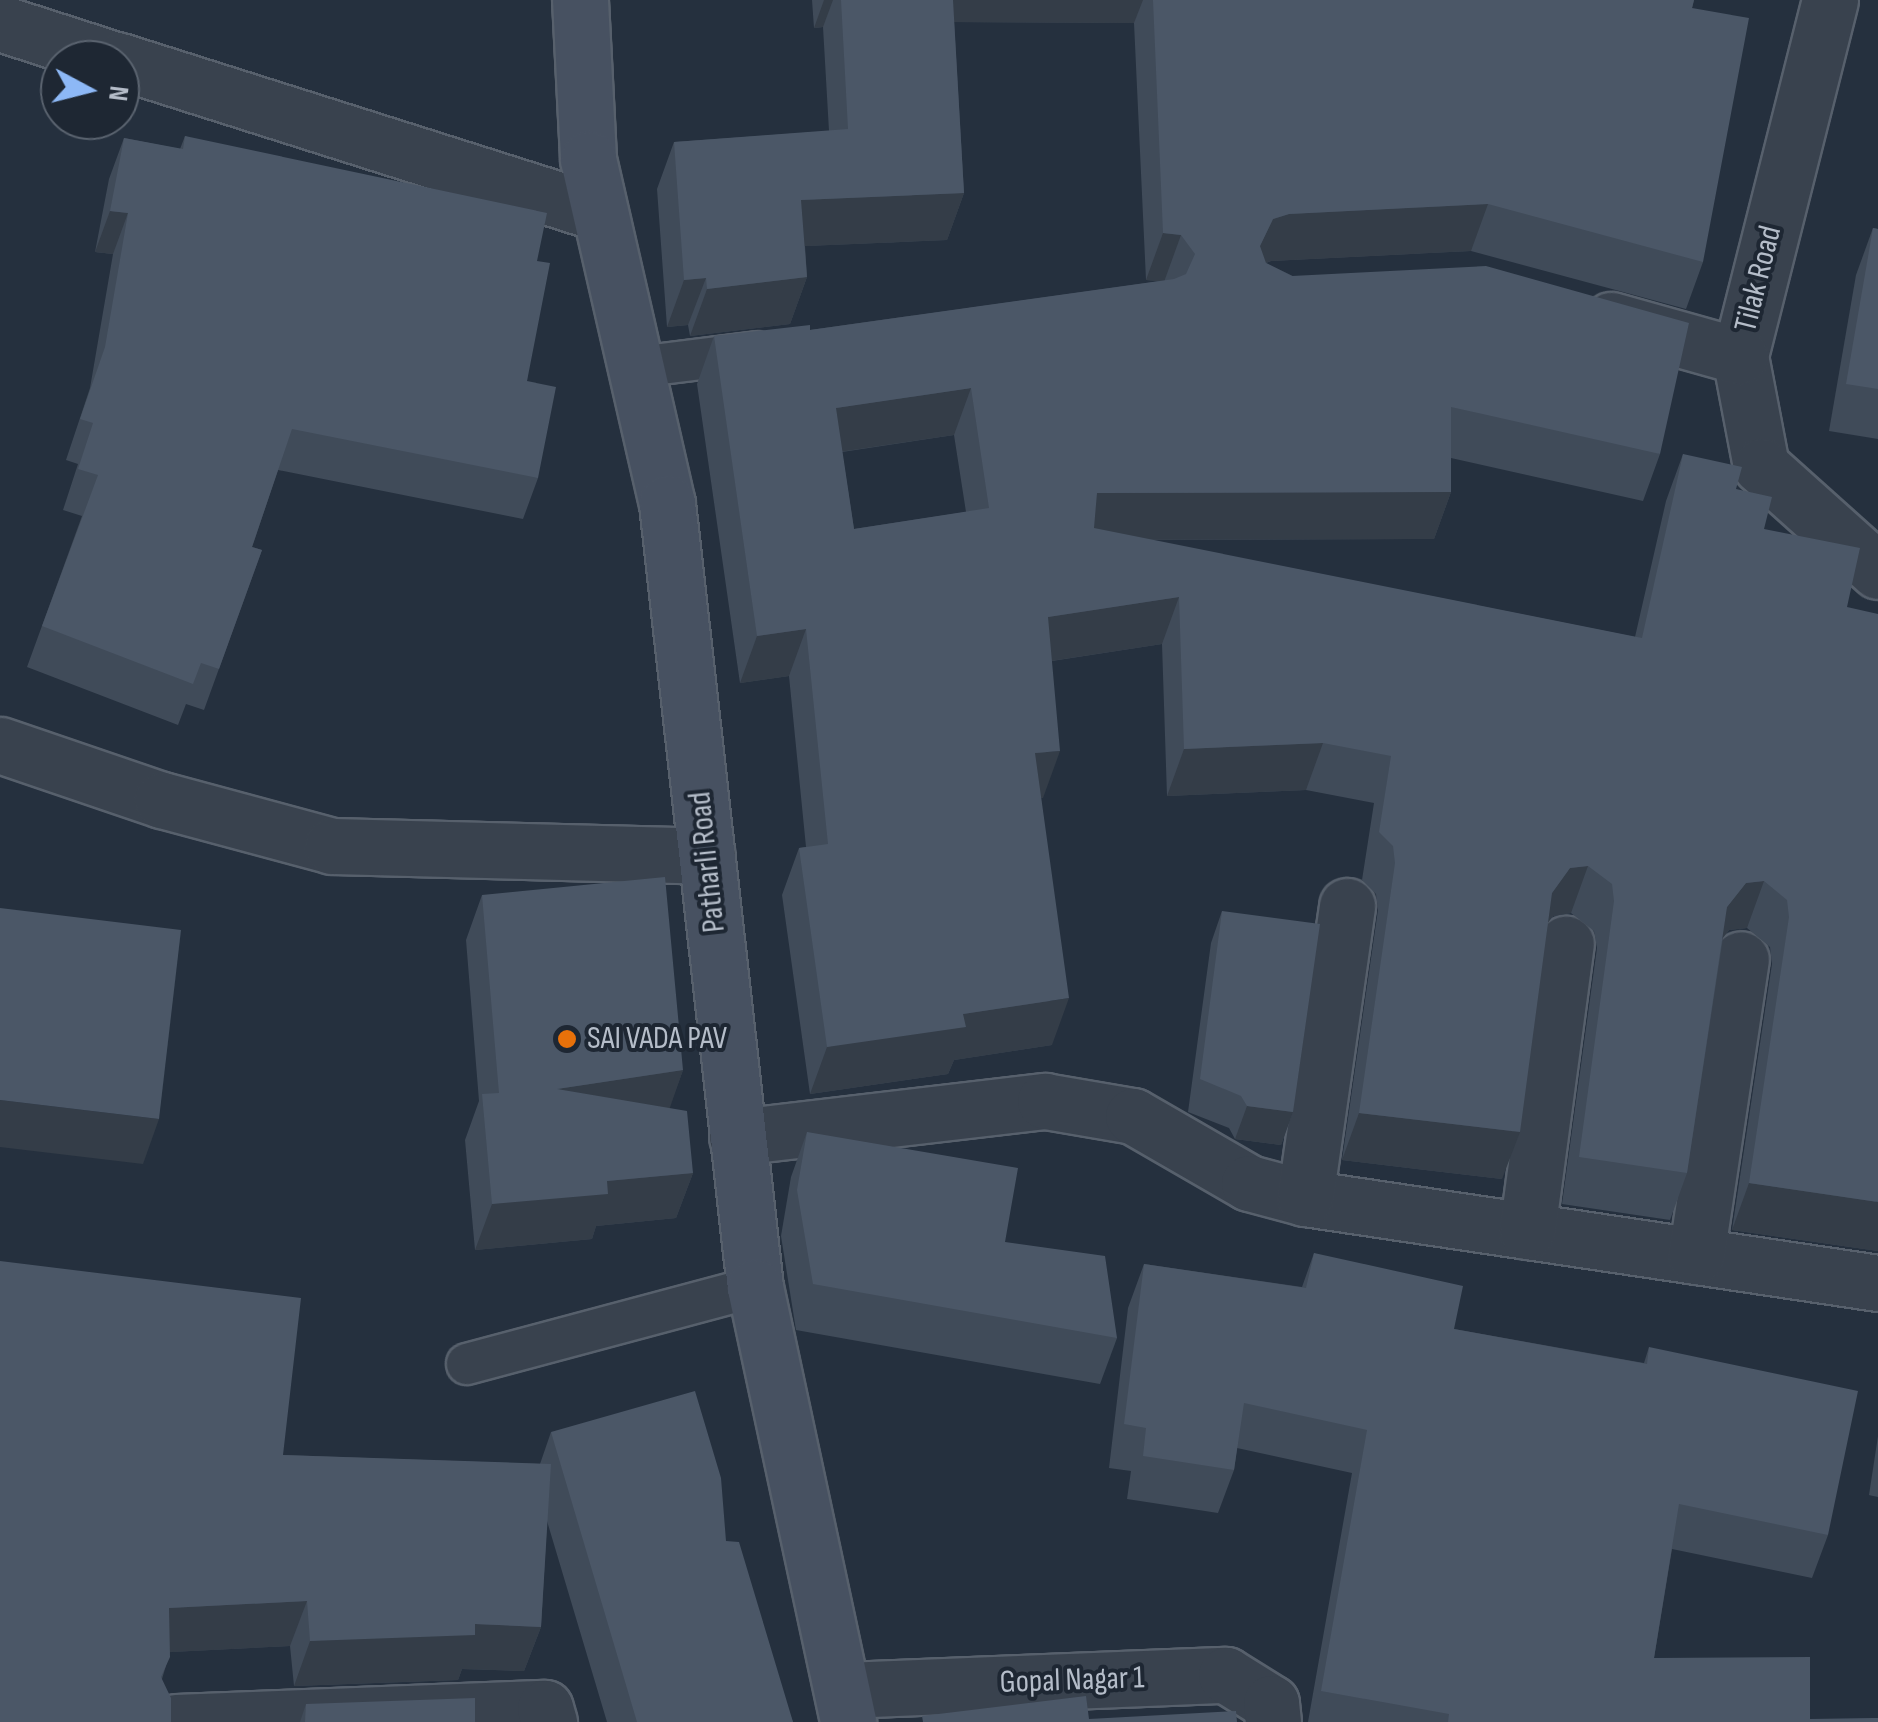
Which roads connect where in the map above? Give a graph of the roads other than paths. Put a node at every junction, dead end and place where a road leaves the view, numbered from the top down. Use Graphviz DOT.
graph roads {
  1 [pos="580,0"];
  2 [pos="1830,0"];
  3 [pos="0,24"];
  4 [pos="51,40"];
  5 [pos="140,68"];
  6 [pos="600,214"];
  7 [pos="1568,308"];
  8 [pos="804,346"];
  9 [pos="1740,356"];
  10 [pos="636,367"];
  11 [pos="1878,571"];
  12 [pos="0,744"];
  13 [pos="707,856"];
  14 [pos="1346,906"];
  15 [pos="1741,959"];
  16 [pos="1554,960"];
  17 [pos="738,1137"];
  18 [pos="1306,1198"];
  19 [pos="1518,1230"];
  20 [pos="1696,1256"];
  21 [pos="1878,1283"];
  22 [pos="754,1287"];
  23 [pos="466,1364"];
  24 [pos="847,1706"];
  25 [pos="176,1722"];
  26 [pos="548,1722"];
  27 [pos="1273,1722"];
  1 -- 6 [label="street, Patharli Road"];
  2 -- 9 [label="street, Tilak Road"];
  3 -- 4 [label="street"];
  5 -- 6 [label="street"];
  6 -- 10 [label="street, Patharli Road"];
  7 -- 9 [label="street"];
  8 -- 10 [label="lane"];
  9 -- 11 [label="street, Tilak Road"];
  10 -- 13 [label="street, Patharli Road"];
  12 -- 13 [label="street"];
  13 -- 17 [label="street, Patharli Road"];
  14 -- 18 [label="street"];
  15 -- 20 [label="street"];
  16 -- 19 [label="street"];
  17 -- 18 [label="street"];
  17 -- 22 [label="street, Patharli Road"];
  18 -- 19 [label="street"];
  19 -- 20 [label="street"];
  20 -- 21 [label="street"];
  22 -- 23 [label="lane"];
  22 -- 24 [label="street, Patharli Road"];
  24 -- 27 [label="street, Gopal Nagar 1"];
  25 -- 26 [label="street"];
}
